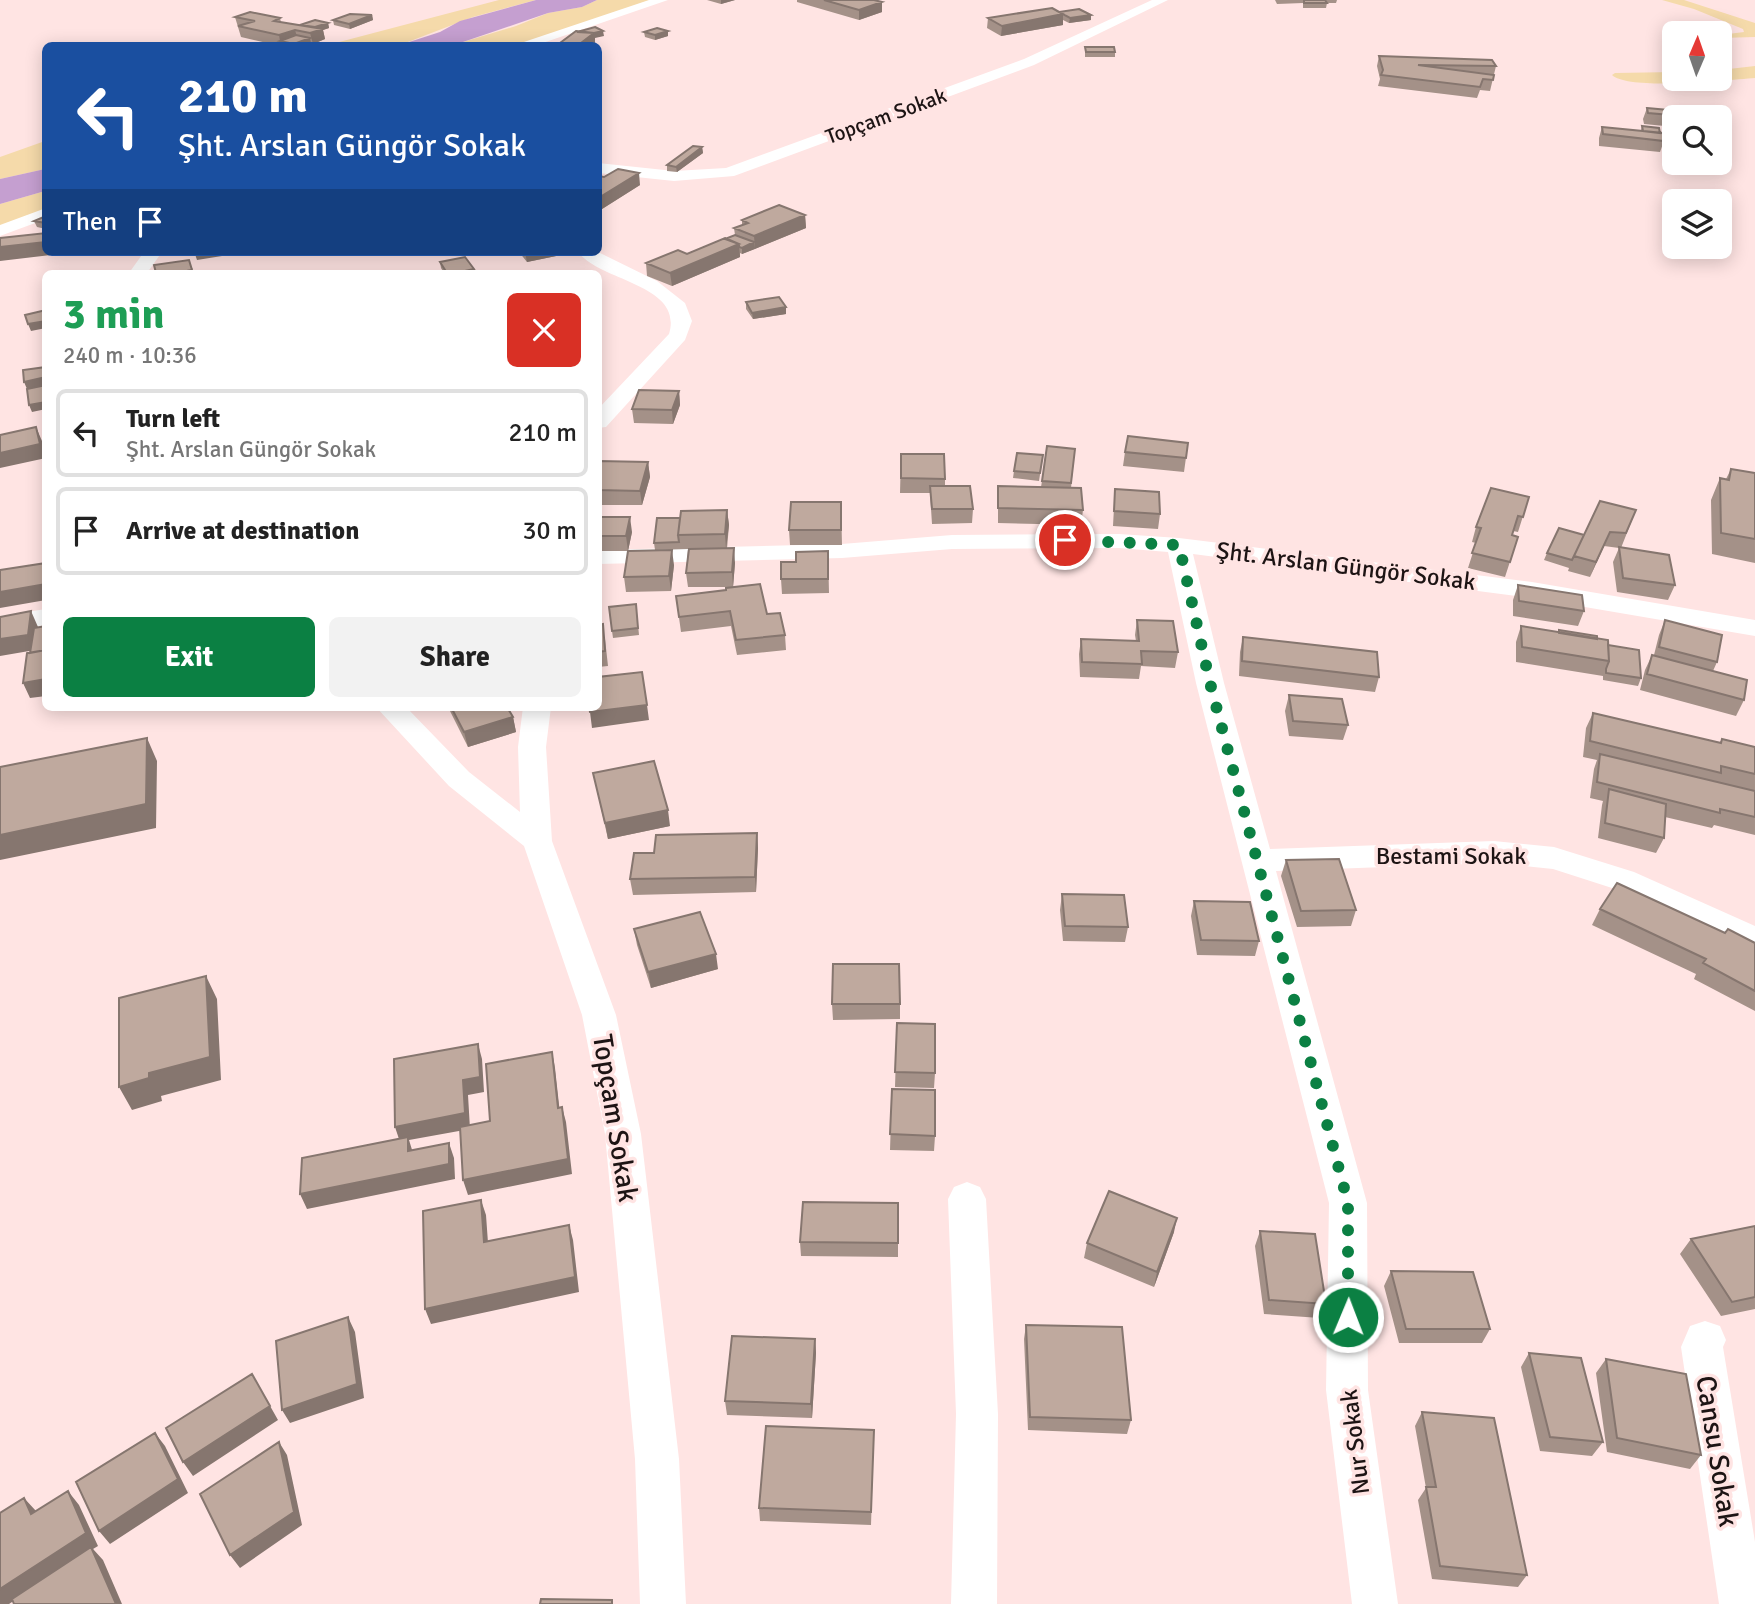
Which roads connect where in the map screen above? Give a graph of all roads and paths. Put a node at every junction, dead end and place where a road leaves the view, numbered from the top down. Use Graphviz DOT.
graph roads {
  1 [pos="662,0"];
  2 [pos="1161,0"];
  3 [pos="531,42"];
  4 [pos="602,168"];
  5 [pos="42,215"];
  6 [pos="0,232"];
  7 [pos="594,256"];
  8 [pos="602,418"];
  9 [pos="1179,545"];
  10 [pos="602,557"];
  11 [pos="42,618"];
  12 [pos="0,624"];
  13 [pos="1755,628"];
  14 [pos="394,711"];
  15 [pos="536,711"];
  16 [pos="537,841"];
  17 [pos="1256,860"];
  18 [pos="1755,940"];
  19 [pos="967,1199"];
  20 [pos="1705,1340"];
  21 [pos="663,1604"];
  22 [pos="974,1604"];
  23 [pos="1375,1604"];
  24 [pos="1742,1604"];
  1 -- 3 [label="street"];
  2 -- 4 [label="street, Topçam Sokak"];
  5 -- 6 [label="street"];
  7 -- 8 [label="street"];
  9 -- 10 [label="street, Şht. Arslan Güngör Sokak"];
  9 -- 13 [label="street, Şht. Arslan Güngör Sokak"];
  9 -- 17 [label="street, Nur Sokak"];
  11 -- 12 [label="street"];
  14 -- 16 [label="street"];
  15 -- 16 [label="street, Topçam Sokak"];
  16 -- 21 [label="street, Topçam Sokak"];
  17 -- 18 [label="street, Bestami Sokak"];
  17 -- 23 [label="street, Nur Sokak"];
  19 -- 22 [label="street"];
  20 -- 24 [label="street, Cansu Sokak"];
}
